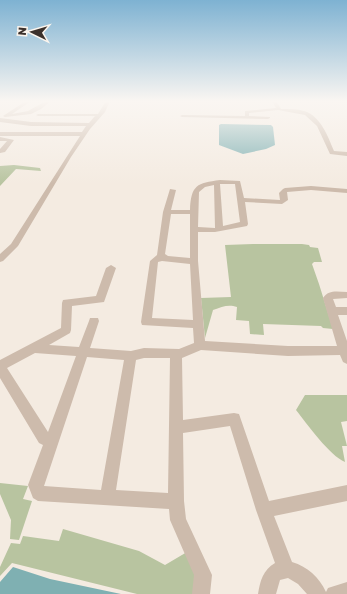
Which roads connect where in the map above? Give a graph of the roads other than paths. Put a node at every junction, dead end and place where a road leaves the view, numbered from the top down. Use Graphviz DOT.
graph roads {
  1 [pos="88,129"];
  2 [pos="322,129"];
  3 [pos="0,134"];
  4 [pos="84,134"];
  5 [pos="0,139"];
  6 [pos="0,151"];
  7 [pos="347,154"];
  8 [pos="217,184"];
  9 [pos="172,190"];
  10 [pos="347,191"];
  11 [pos="240,200"];
  12 [pos="167,212"];
  13 [pos="195,212"];
  14 [pos="194,229"];
  15 [pos="219,229"];
  16 [pos="163,256"];
  17 [pos="0,259"];
  18 [pos="194,261"];
  19 [pos="111,268"];
  20 [pos="347,296"];
  21 [pos="332,311"];
  22 [pos="347,311"];
  23 [pos="94,321"];
  24 [pos="198,324"];
  25 [pos="200,345"];
  26 [pos="34,348"];
  27 [pos="83,352"];
  28 [pos="346,353"];
  29 [pos="176,354"];
  30 [pos="131,356"];
  31 [pos="0,367"];
  32 [pos="176,427"];
  33 [pos="52,439"];
  34 [pos="347,493"];
  35 [pos="107,497"];
  36 [pos="176,501"];
  37 [pos="264,510"];
  38 [pos="286,569"];
  39 [pos="347,591"];
  40 [pos="201,594"];
  41 [pos="267,594"];
  42 [pos="317,594"];
  43 [pos="334,594"];
  1 -- 4 [label="street"];
  2 -- 7 [label="street"];
  3 -- 4 [label="street"];
  4 -- 17 [label="street"];
  5 -- 6 [label="street"];
  8 -- 11 [label="street"];
  8 -- 13 [label="street"];
  8 -- 15 [label="street"];
  9 -- 12 [label="street"];
  10 -- 11 [label="street"];
  11 -- 15 [label="street"];
  12 -- 13 [label="street"];
  12 -- 16 [label="street"];
  13 -- 14 [label="street"];
  14 -- 15 [label="street"];
  14 -- 18 [label="street"];
  16 -- 18 [label="street"];
  16 -- 24 [label="street"];
  18 -- 24 [label="street"];
  19 -- 26 [label="street"];
  20 -- 21 [label="street"];
  21 -- 22 [label="street"];
  21 -- 28 [label="street"];
  23 -- 27 [label="street"];
  24 -- 25 [label="street"];
  25 -- 28 [label="street"];
  25 -- 29 [label="street"];
  26 -- 27 [label="street"];
  26 -- 31 [label="street"];
  27 -- 30 [label="street"];
  27 -- 33 [label="street"];
  29 -- 30 [label="street"];
  29 -- 32 [label="street"];
  30 -- 35 [label="street"];
  31 -- 33 [label="street"];
  32 -- 36 [label="street"];
  32 -- 37 [label="street"];
  33 -- 35 [label="street"];
  34 -- 37 [label="street"];
  35 -- 36 [label="street"];
  36 -- 40 [label="street"];
  37 -- 38 [label="street"];
  38 -- 41 [label="street"];
  38 -- 42 [label="street"];
  39 -- 43 [label="street"];
}
